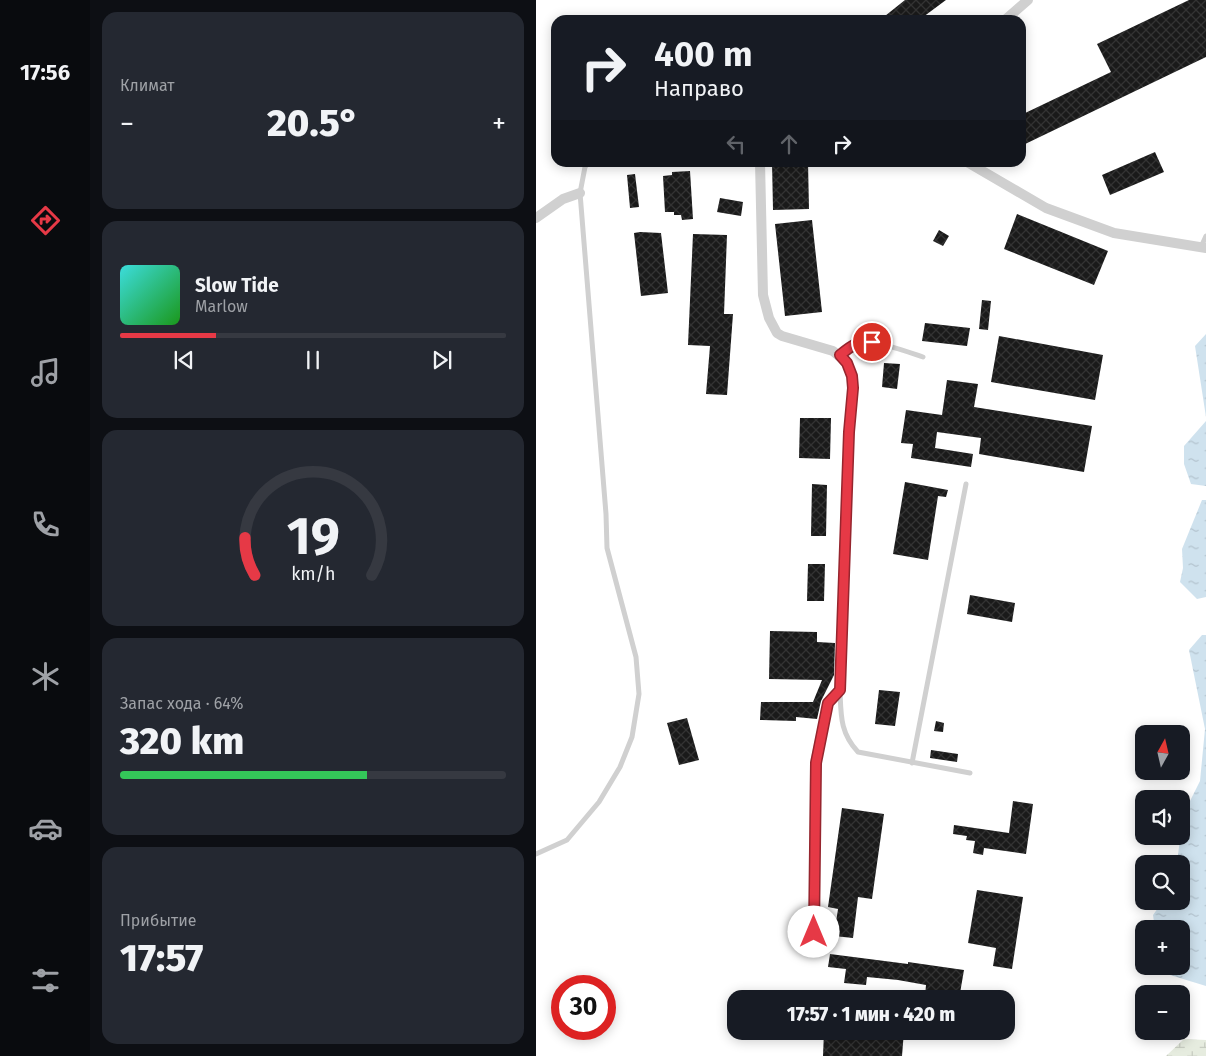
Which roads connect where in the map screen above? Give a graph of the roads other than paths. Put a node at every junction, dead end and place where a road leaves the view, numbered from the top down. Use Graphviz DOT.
graph roads {
  1 [pos="1028,0"];
  2 [pos="1011,15"];
  3 [pos="586,167"];
  4 [pos="760,167"];
  5 [pos="976,167"];
  6 [pos="580,193"];
  7 [pos="536,218"];
  8 [pos="1206,236"];
  9 [pos="1204,248"];
  10 [pos="840,355"];
  11 [pos="923,356"];
  12 [pos="966,484"];
  13 [pos="840,690"];
  14 [pos="912,762"];
  15 [pos="970,773"];
  16 [pos="536,854"];
  17 [pos="814,951"];
  1 -- 2 [label="street"];
  3 -- 6 [label="lane"];
  4 -- 10 [label="street"];
  5 -- 9 [label="street"];
  6 -- 7 [label="street"];
  6 -- 16 [label="lane"];
  8 -- 9 [label="lane"];
  10 -- 11 [label="lane"];
  10 -- 13 [label="street"];
  12 -- 14 [label="lane"];
  13 -- 14 [label="lane"];
  13 -- 17 [label="street"];
  14 -- 15 [label="lane"];
}
